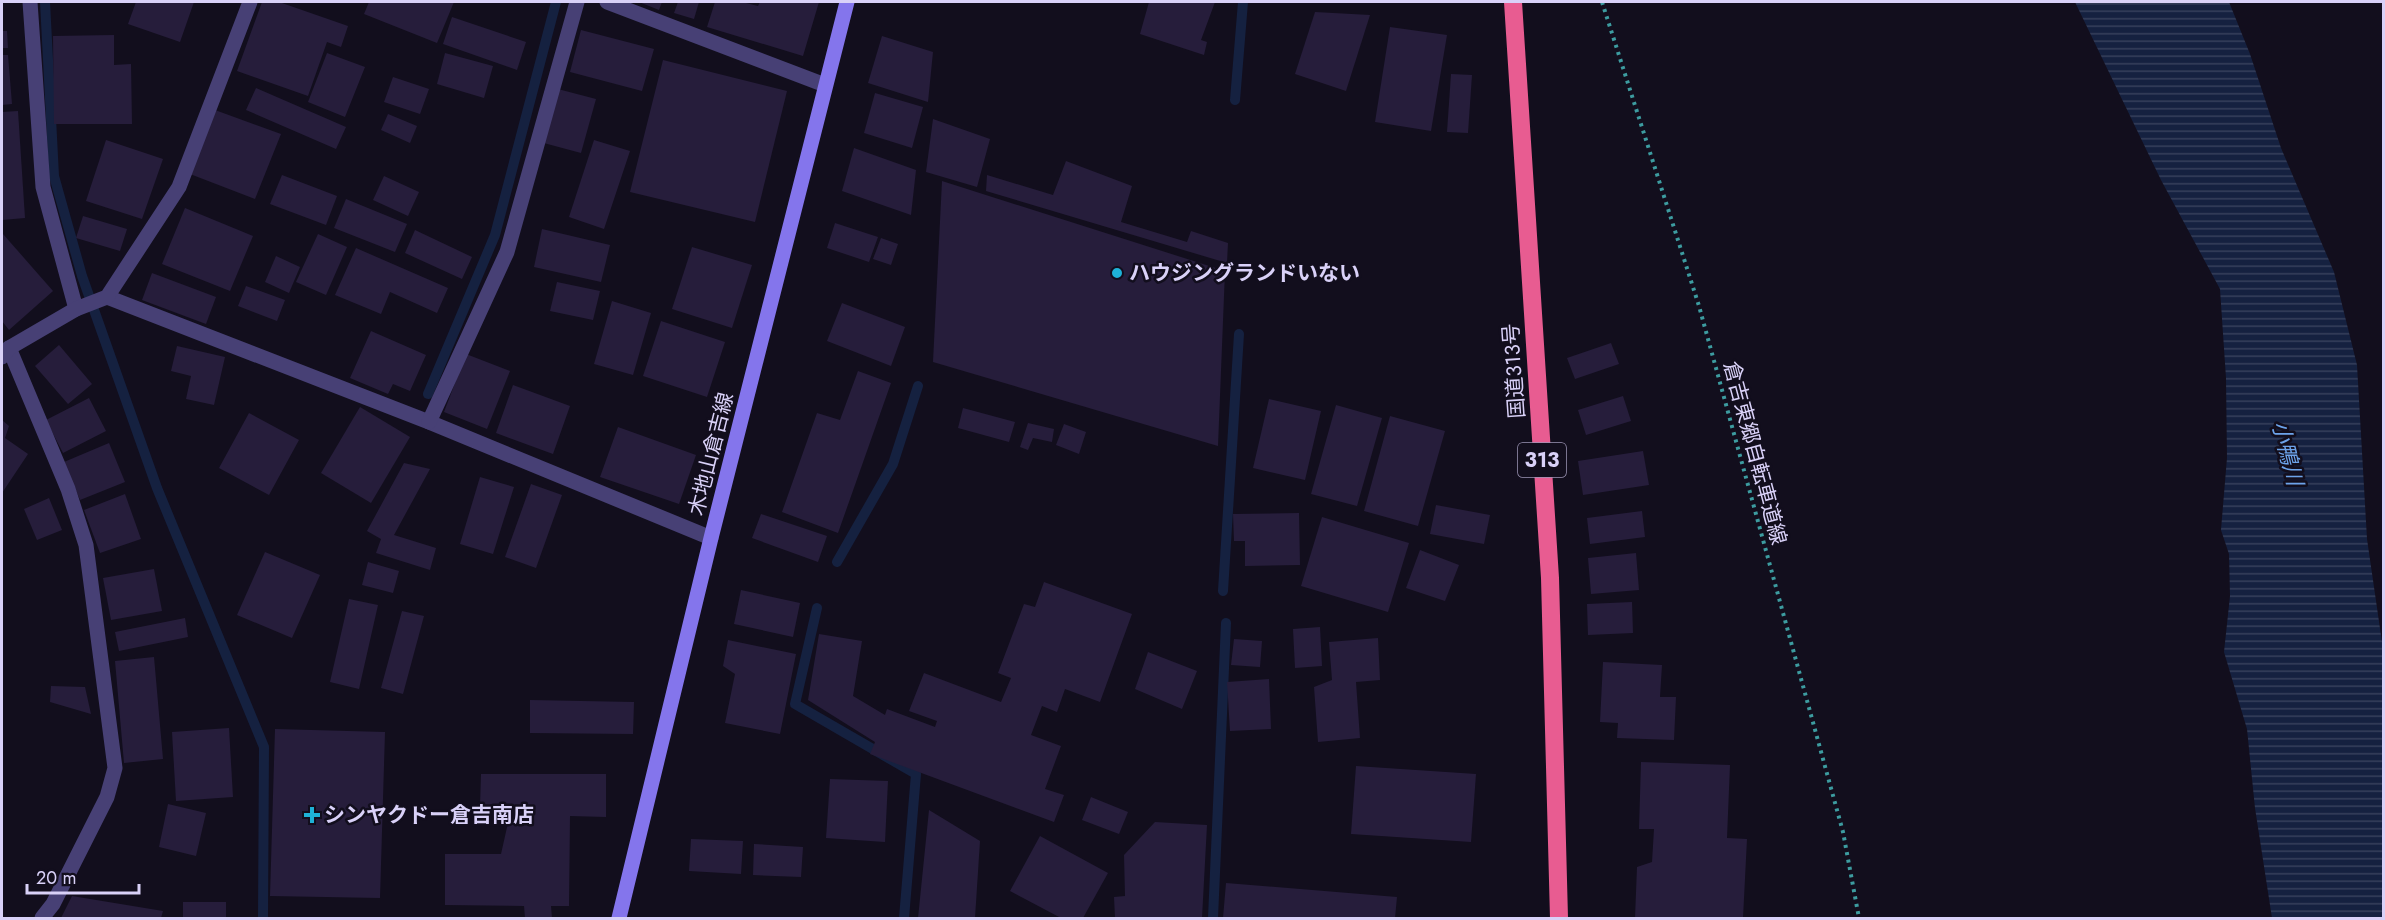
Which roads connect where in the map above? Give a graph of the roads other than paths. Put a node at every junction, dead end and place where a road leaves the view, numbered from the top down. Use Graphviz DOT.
graph roads {
  1 [pos="30,2"];
  2 [pos="250,2"];
  3 [pos="577,2"];
  4 [pos="607,2"];
  5 [pos="847,2"];
  6 [pos="1513,2"];
  7 [pos="825,85"];
  8 [pos="108,297"];
  9 [pos="76,309"];
  10 [pos="5,353"];
  11 [pos="429,422"];
  12 [pos="711,538"];
  13 [pos="42,918"];
  14 [pos="619,918"];
  15 [pos="1559,918"];
  1 -- 9 [label="street"];
  2 -- 8 [label="street"];
  3 -- 11 [label="street"];
  4 -- 7 [label="street"];
  5 -- 7 [label="main road, 木地山倉吉線"];
  6 -- 15 [label="highway, 国道313号 / 313"];
  7 -- 12 [label="main road, 木地山倉吉線"];
  8 -- 9 [label="street"];
  8 -- 11 [label="street"];
  9 -- 10 [label="street"];
  10 -- 13 [label="street"];
  11 -- 12 [label="street"];
  12 -- 14 [label="main road, 木地山倉吉線"];
}
